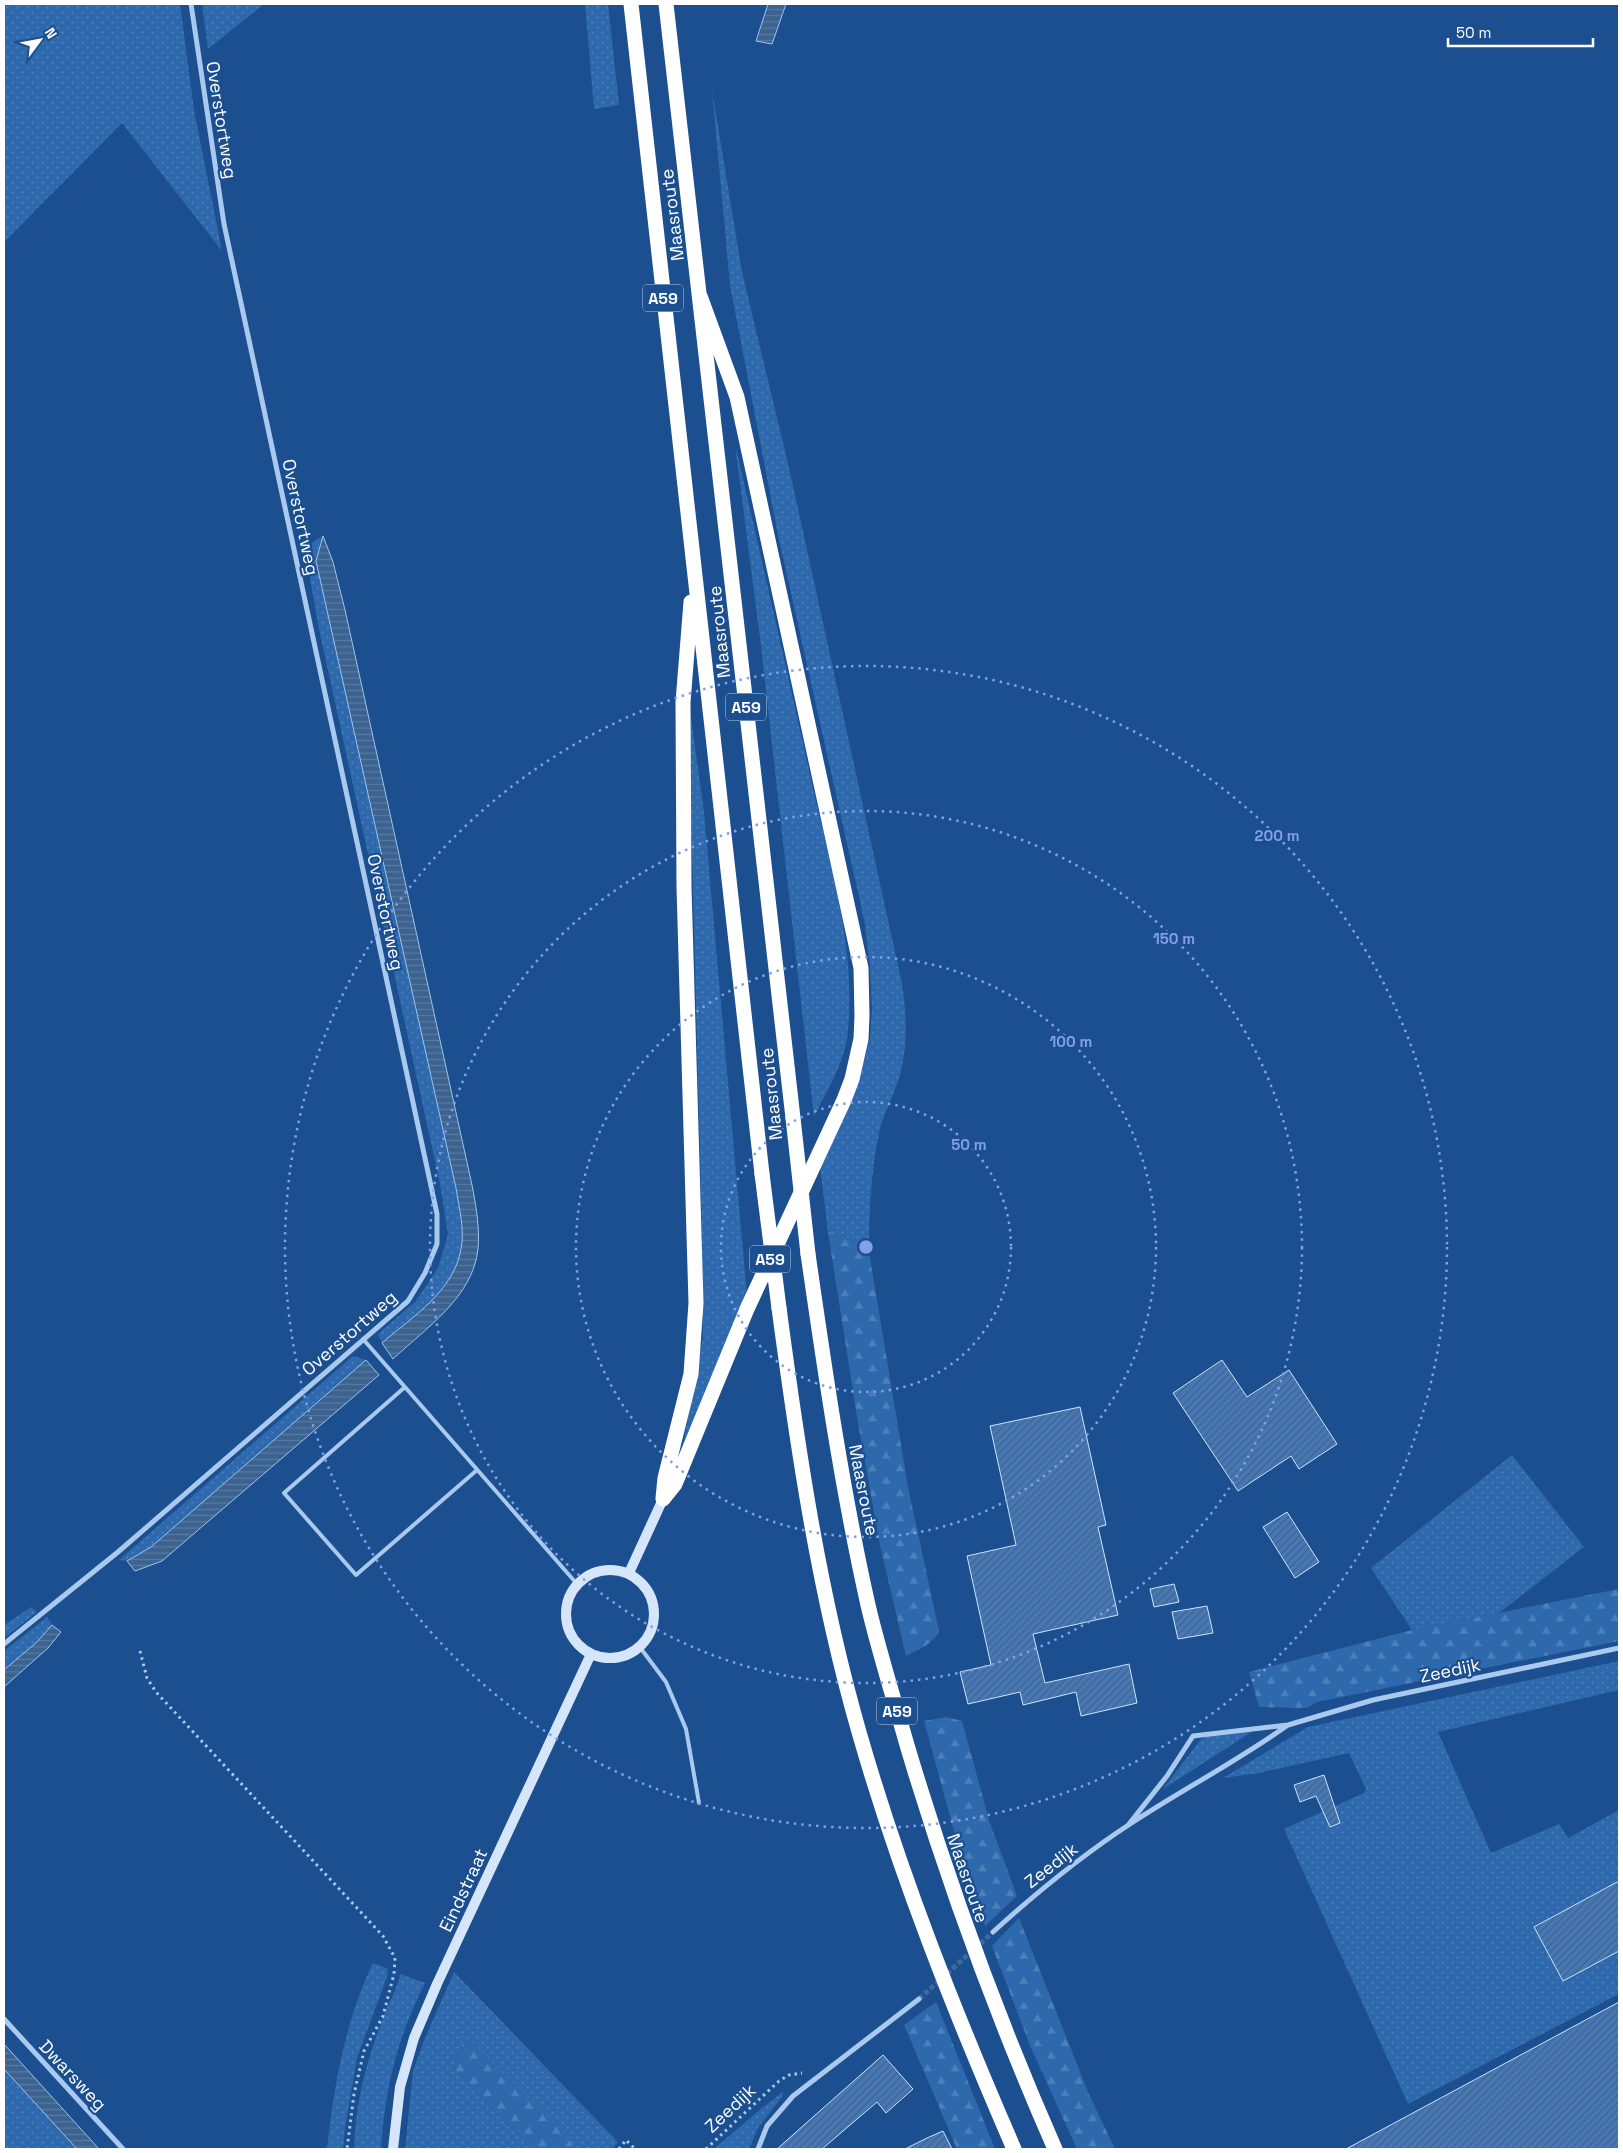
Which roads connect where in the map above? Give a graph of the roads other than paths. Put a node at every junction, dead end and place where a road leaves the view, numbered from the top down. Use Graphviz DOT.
graph roads {
  1 [pos="191,4"];
  2 [pos="631,4"];
  3 [pos="666,4"];
  4 [pos="700,296"];
  5 [pos="694,568"];
  6 [pos="363,1339"];
  7 [pos="405,1387"];
  8 [pos="477,1470"];
  9 [pos="663,1499"];
  10 [pos="629,1573"];
  11 [pos="577,1584"];
  12 [pos="4,1644"];
  13 [pos="640,1646"];
  14 [pos="1619,1648"];
  15 [pos="592,1654"];
  16 [pos="1288,1725"];
  17 [pos="699,1803"];
  18 [pos="1130,1824"];
  19 [pos="993,1932"];
  20 [pos="919,1999"];
  21 [pos="4,2019"];
  22 [pos="123,2149"];
  23 [pos="393,2149"];
  24 [pos="758,2149"];
  25 [pos="1014,2149"];
  26 [pos="1055,2149"];
  1 -- 6 [label="street, Overstortweg"];
  2 -- 5 [label="highway, Maasroute / A59"];
  3 -- 4 [label="highway, Maasroute / A59"];
  4 -- 9 [label="highway, A59"];
  4 -- 26 [label="highway, Maasroute / A59, bridge"];
  5 -- 9 [label="highway, A59"];
  5 -- 25 [label="highway, Maasroute / A59, bridge"];
  6 -- 7 [label="lane"];
  6 -- 12 [label="street, Overstortweg"];
  7 -- 8 [label="lane"];
  7 -- 8 [label="lane"];
  8 -- 11 [label="lane"];
  9 -- 10 [label="main road"];
  10 -- 11 [label="main road"];
  10 -- 13 [label="main road"];
  11 -- 15 [label="main road"];
  13 -- 15 [label="main road"];
  13 -- 17 [label="lane"];
  14 -- 16 [label="street, Zeedijk"];
  15 -- 23 [label="main road, Eindstraat"];
  16 -- 18 [label="street, Zeedijk"];
  16 -- 18 [label="street, Zeedijk"];
  18 -- 19 [label="street, Zeedijk"];
  20 -- 24 [label="street, Zeedijk"];
  21 -- 22 [label="street, Dwarsweg"];
}
